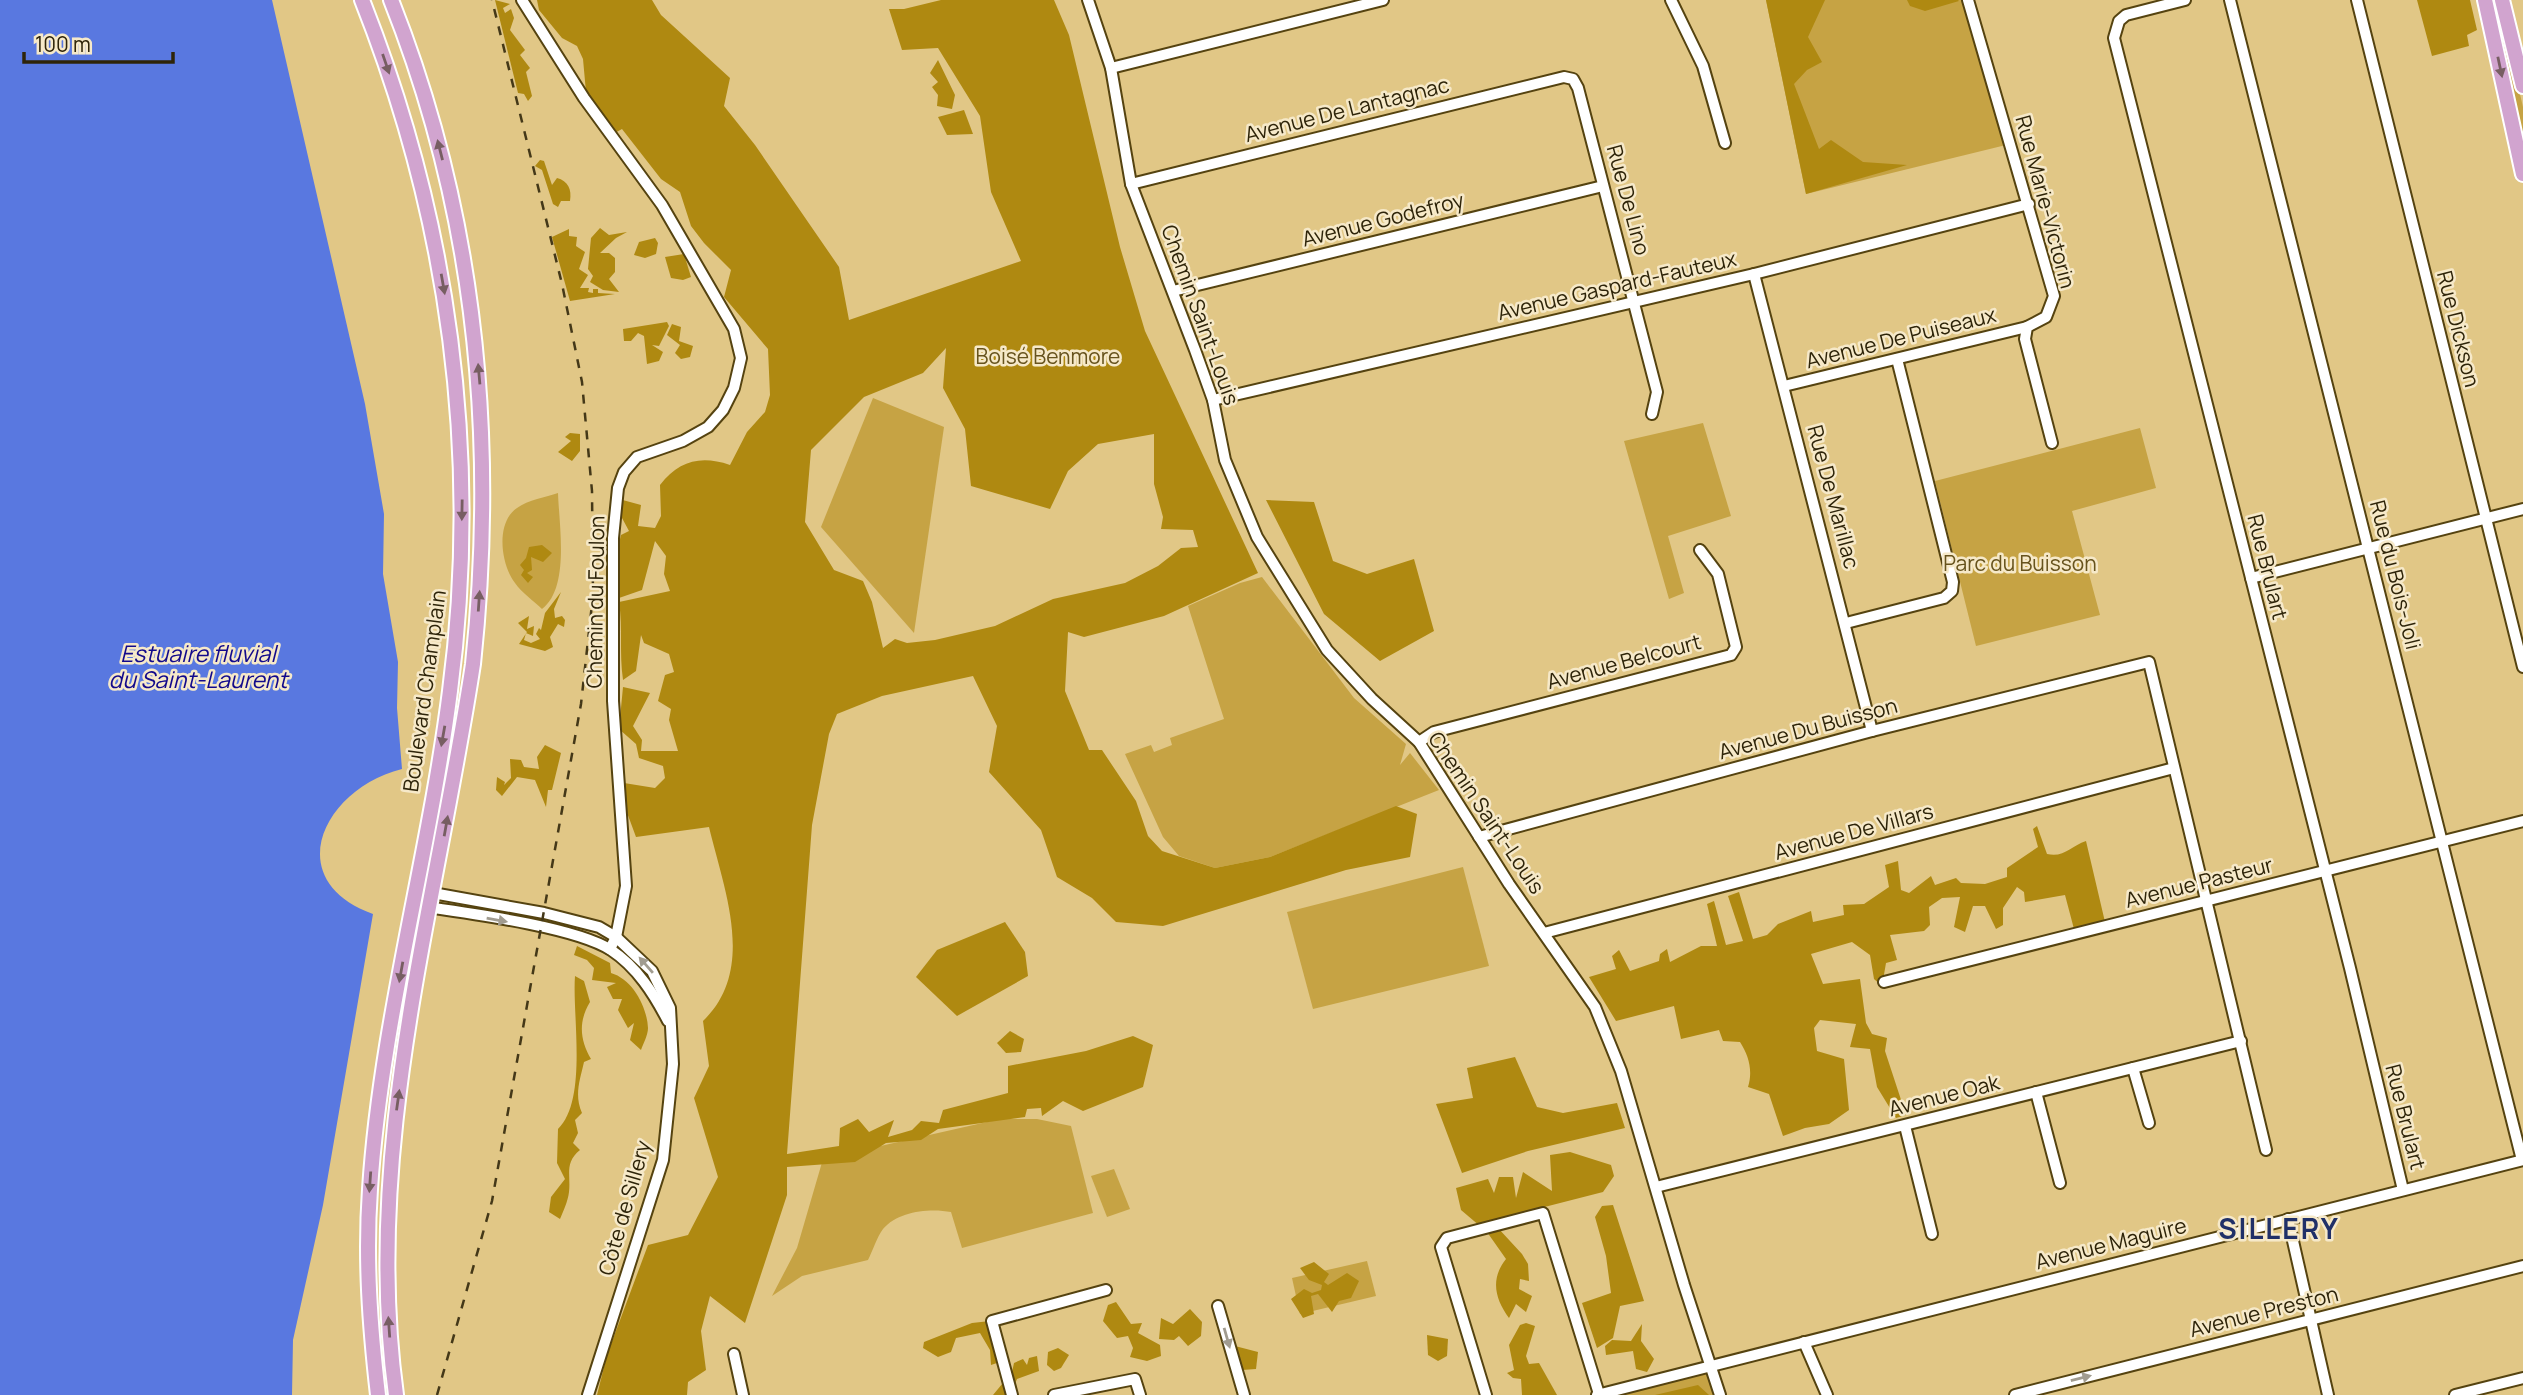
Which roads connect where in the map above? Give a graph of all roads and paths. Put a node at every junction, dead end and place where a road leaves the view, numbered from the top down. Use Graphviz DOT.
graph roads {
  1 [pos="362,0"];
  2 [pos="391,0"];
  3 [pos="522,0"];
  4 [pos="1088,0"];
  5 [pos="1383,0"];
  6 [pos="1671,0"];
  7 [pos="1968,0"];
  8 [pos="2185,0"];
  9 [pos="2230,0"];
  10 [pos="2357,0"];
  11 [pos="2485,0"];
  12 [pos="2502,0"];
  13 [pos="1111,68"];
  14 [pos="1573,79"];
  15 [pos="2523,86"];
  16 [pos="1725,143"];
  17 [pos="2523,174"];
  18 [pos="1131,184"];
  19 [pos="1603,186"];
  20 [pos="2029,204"];
  21 [pos="1754,274"];
  22 [pos="1173,291"];
  23 [pos="1636,301"];
  24 [pos="2027,327"];
  25 [pos="1897,359"];
  26 [pos="1784,386"];
  27 [pos="1213,400"];
  28 [pos="1652,414"];
  29 [pos="2052,443"];
  30 [pos="2523,509"];
  31 [pos="2487,518"];
  32 [pos="2368,548"];
  33 [pos="1700,550"];
  34 [pos="2251,578"];
  35 [pos="1846,622"];
  36 [pos="2523,667"];
  37 [pos="1872,731"];
  38 [pos="1419,742"];
  39 [pos="2174,768"];
  40 [pos="2523,821"];
  41 [pos="1479,837"];
  42 [pos="2442,842"];
  43 [pos="2323,870"];
  44 [pos="414,898"];
  45 [pos="432,900"];
  46 [pos="2207,901"];
  47 [pos="1544,933"];
  48 [pos="616,937"];
  49 [pos="610,949"];
  50 [pos="1884,982"];
  51 [pos="671,1026"];
  52 [pos="2241,1041"];
  53 [pos="2133,1068"];
  54 [pos="2036,1092"];
  55 [pos="2149,1124"];
  56 [pos="1905,1126"];
  57 [pos="2266,1150"];
  58 [pos="2522,1160"];
  59 [pos="2060,1183"];
  60 [pos="1656,1188"];
  61 [pos="2403,1190"];
  62 [pos="2288,1219"];
  63 [pos="1932,1234"];
  64 [pos="2523,1266"];
  65 [pos="1106,1290"];
  66 [pos="1218,1306"];
  67 [pos="2309,1320"];
  68 [pos="1804,1342"];
  69 [pos="734,1354"];
  70 [pos="1710,1368"];
  71 [pos="2523,1378"];
  72 [pos="378,1395"];
  73 [pos="396,1395"];
  74 [pos="588,1395"];
  75 [pos="743,1395"];
  76 [pos="1012,1395"];
  77 [pos="1054,1395"];
  78 [pos="1140,1395"];
  79 [pos="1244,1395"];
  80 [pos="1486,1395"];
  81 [pos="1598,1395"];
  82 [pos="1720,1395"];
  83 [pos="1827,1395"];
  84 [pos="2015,1395"];
  85 [pos="2328,1395"];
  86 [pos="2455,1395"];
  1 -- 44 [label="main road, Boulevard Champlain, one-way"];
  45 -- 2 [label="main road, Boulevard Champlain, one-way"];
  3 -- 48 [label="street, Chemin du Foulon"];
  4 -- 13 [label="street, Chemin Saint-Louis"];
  5 -- 13 [label="street"];
  6 -- 16 [label="street"];
  7 -- 20 [label="street, Rue Marie-Victorin"];
  8 -- 34 [label="street, Rue Brulart"];
  9 -- 32 [label="street, Rue du Bois-Joli"];
  10 -- 31 [label="street, Rue Dickson"];
  11 -- 17 [label="main road, one-way"];
  12 -- 15 [label="main road"];
  13 -- 18 [label="street, Chemin Saint-Louis"];
  14 -- 18 [label="street, Avenue De Lantagnac"];
  14 -- 19 [label="street, Rue De Lino"];
  18 -- 22 [label="street, Chemin Saint-Louis"];
  19 -- 22 [label="street, Avenue Godefroy"];
  19 -- 23 [label="street, Rue De Lino"];
  20 -- 21 [label="street, Avenue Gaspard-Fauteux"];
  20 -- 24 [label="street, Rue Marie-Victorin"];
  21 -- 23 [label="street, Avenue Gaspard-Fauteux"];
  21 -- 26 [label="street, Rue De Marillac"];
  22 -- 27 [label="street, Chemin Saint-Louis"];
  23 -- 27 [label="street, Avenue Gaspard-Fauteux"];
  23 -- 28 [label="street, Rue De Lino"];
  24 -- 25 [label="street, Avenue De Puiseaux"];
  24 -- 29 [label="street"];
  25 -- 26 [label="street, Avenue De Puiseaux"];
  25 -- 35 [label="street"];
  26 -- 35 [label="street, Rue De Marillac"];
  27 -- 38 [label="street, Chemin Saint-Louis"];
  30 -- 31 [label="street"];
  31 -- 32 [label="street"];
  31 -- 36 [label="street, Rue Dickson"];
  32 -- 34 [label="street"];
  32 -- 42 [label="street, Rue du Bois-Joli"];
  33 -- 38 [label="street, Avenue Belcourt"];
  34 -- 43 [label="street, Rue Brulart"];
  35 -- 37 [label="street, Rue De Marillac"];
  37 -- 39 [label="street, Avenue Du Buisson"];
  37 -- 41 [label="street, Avenue Du Buisson"];
  38 -- 41 [label="street, Chemin Saint-Louis"];
  39 -- 46 [label="street"];
  39 -- 47 [label="street, Avenue De Villars"];
  40 -- 42 [label="street, Avenue Pasteur"];
  41 -- 47 [label="street, Chemin Saint-Louis"];
  42 -- 43 [label="street, Avenue Pasteur"];
  42 -- 58 [label="street, Rue du Bois-Joli"];
  43 -- 46 [label="street, Avenue Pasteur"];
  43 -- 61 [label="street, Rue Brulart"];
  44 -- 45 [label="street, Côte de Sillery"];
  44 -- 72 [label="main road, Boulevard Champlain, one-way"];
  45 -- 48 [label="street, Côte de Sillery"];
  45 -- 49 [label="street, Côte de Sillery, one-way"];
  73 -- 45 [label="main road, Boulevard Champlain, one-way"];
  46 -- 50 [label="street, Avenue Pasteur"];
  46 -- 52 [label="street"];
  47 -- 60 [label="street, Chemin Saint-Louis"];
  48 -- 49 [label="street, Chemin du Foulon"];
  51 -- 48 [label="street, Côte de Sillery, one-way"];
  49 -- 51 [label="street, Côte de Sillery"];
  51 -- 74 [label="street, Côte de Sillery"];
  52 -- 53 [label="street, Avenue Oak"];
  52 -- 57 [label="street"];
  53 -- 54 [label="street, Avenue Oak"];
  53 -- 55 [label="street"];
  54 -- 56 [label="street, Avenue Oak"];
  54 -- 59 [label="street"];
  56 -- 60 [label="street, Avenue Oak"];
  56 -- 63 [label="street"];
  58 -- 61 [label="street, Avenue Maguire"];
  60 -- 70 [label="street, Chemin Saint-Louis"];
  61 -- 62 [label="street, Avenue Maguire"];
  62 -- 67 [label="street"];
  62 -- 68 [label="street, Avenue Maguire"];
  64 -- 67 [label="street, Avenue Preston"];
  65 -- 76 [label="street"];
  66 -- 79 [label="street, one-way"];
  84 -- 67 [label="street, Avenue Preston, one-way"];
  67 -- 85 [label="street"];
  68 -- 70 [label="street, Avenue Maguire"];
  68 -- 83 [label="street"];
  69 -- 75 [label="street"];
  70 -- 81 [label="street"];
  70 -- 82 [label="street, Chemin Saint-Louis"];
  71 -- 86 [label="street"];
  77 -- 78 [label="street"];
  80 -- 81 [label="street"];
}
